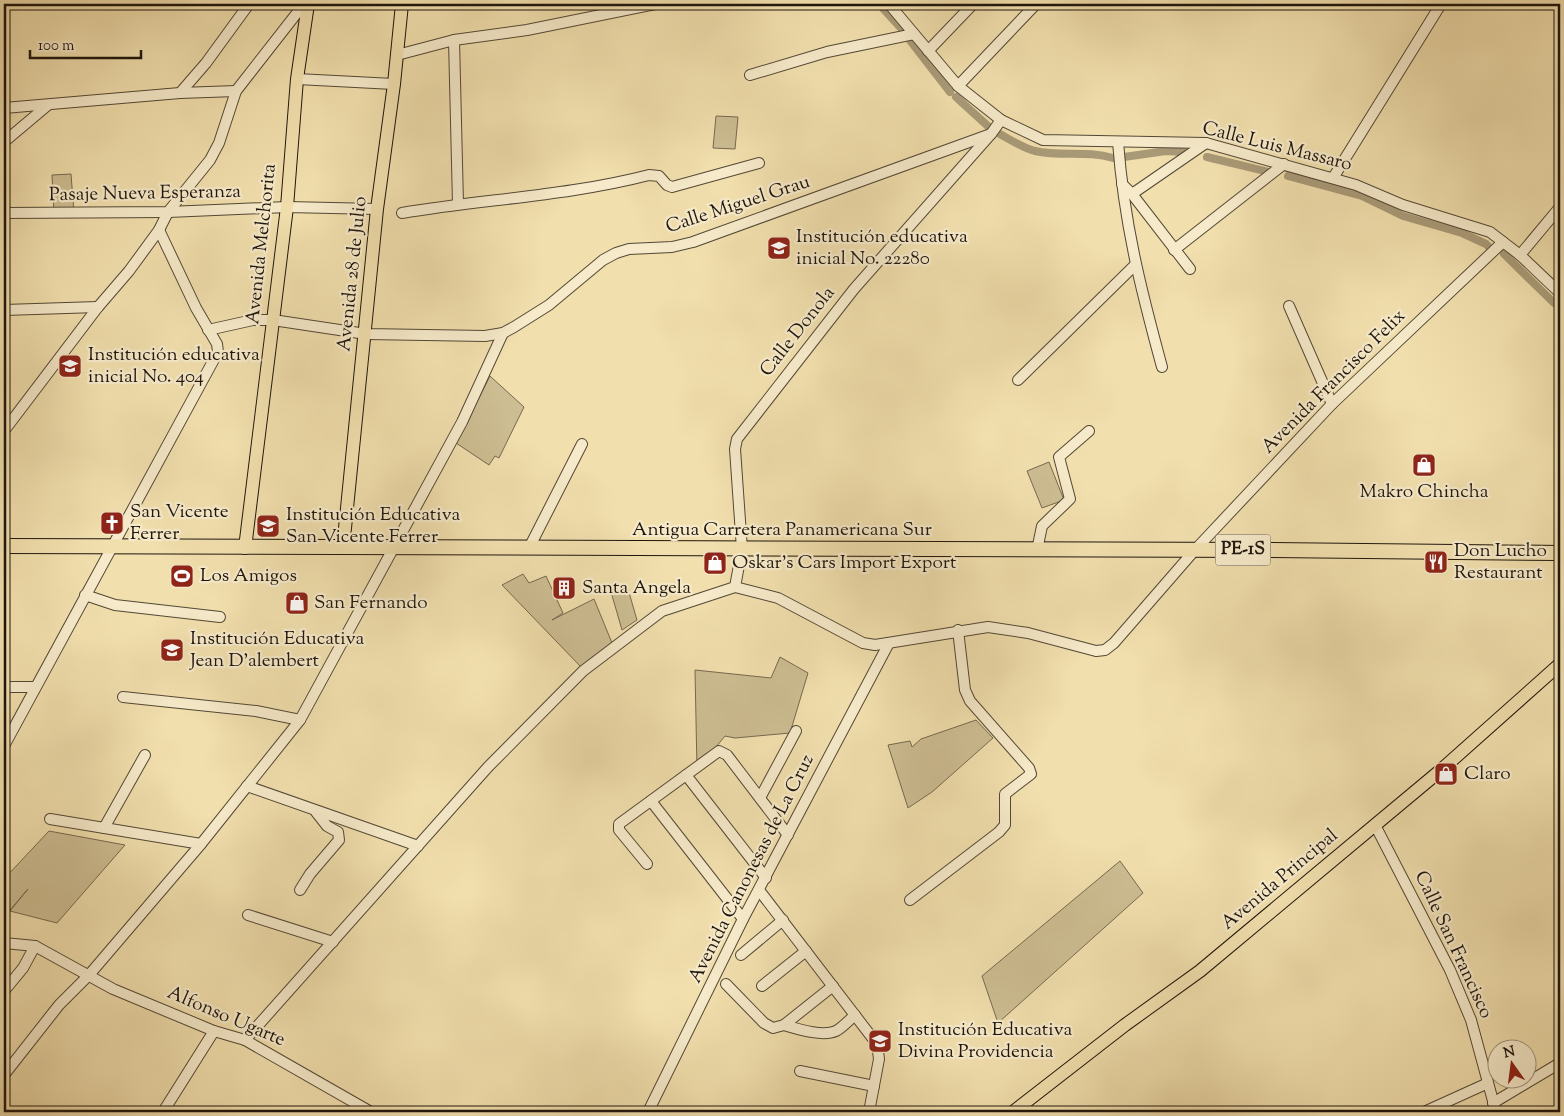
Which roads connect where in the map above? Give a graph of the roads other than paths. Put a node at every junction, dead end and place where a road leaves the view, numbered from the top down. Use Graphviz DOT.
graph roads {
  1 [pos="249,4"];
  2 [pos="304,4"];
  3 [pos="308,4"];
  4 [pos="402,4"];
  5 [pos="655,4"];
  6 [pos="889,4"];
  7 [pos="973,4"];
  8 [pos="1036,4"];
  9 [pos="1441,4"];
  10 [pos="1556,4"];
  11 [pos="1560,4"];
  12 [pos="914,34"];
  13 [pos="454,40"];
  14 [pos="928,51"];
  15 [pos="398,55"];
  16 [pos="750,75"];
  17 [pos="298,79"];
  18 [pos="394,84"];
  19 [pos="958,86"];
  20 [pos="236,91"];
  21 [pos="180,93"];
  22 [pos="48,105"];
  23 [pos="4,108"];
  24 [pos="1001,120"];
  25 [pos="991,134"];
  26 [pos="4,142"];
  27 [pos="1118,142"];
  28 [pos="1206,143"];
  29 [pos="759,162"];
  30 [pos="1284,164"];
  31 [pos="1333,178"];
  32 [pos="1122,184"];
  33 [pos="1132,194"];
  34 [pos="458,204"];
  35 [pos="286,207"];
  36 [pos="1560,207"];
  37 [pos="377,209"];
  38 [pos="168,212"];
  39 [pos="4,213"];
  40 [pos="402,213"];
  41 [pos="159,230"];
  42 [pos="1503,242"];
  43 [pos="1174,250"];
  44 [pos="1520,255"];
  45 [pos="1134,266"];
  46 [pos="1190,269"];
  47 [pos="1560,293"];
  48 [pos="1289,306"];
  49 [pos="98,307"];
  50 [pos="4,310"];
  51 [pos="273,320"];
  52 [pos="208,330"];
  53 [pos="503,332"];
  54 [pos="366,334"];
  55 [pos="1162,367"];
  56 [pos="1018,380"];
  57 [pos="1332,404"];
  58 [pos="4,431"];
  59 [pos="1089,431"];
  60 [pos="582,444"];
  61 [pos="4,546"];
  62 [pos="112,546"];
  63 [pos="245,548"];
  64 [pos="343,548"];
  65 [pos="394,548"];
  66 [pos="529,548"];
  67 [pos="742,549"];
  68 [pos="1037,550"];
  69 [pos="1194,551"];
  70 [pos="1560,553"];
  71 [pos="735,587"];
  72 [pos="84,595"];
  73 [pos="220,617"];
  74 [pos="958,630"];
  75 [pos="888,643"];
  76 [pos="1560,664"];
  77 [pos="4,687"];
  78 [pos="35,688"];
  79 [pos="123,697"];
  80 [pos="300,720"];
  81 [pos="796,731"];
  82 [pos="4,746"];
  83 [pos="145,755"];
  84 [pos="686,775"];
  85 [pos="248,786"];
  86 [pos="760,798"];
  87 [pos="650,801"];
  88 [pos="316,812"];
  89 [pos="50,818"];
  90 [pos="1375,825"];
  91 [pos="104,828"];
  92 [pos="788,835"];
  93 [pos="201,844"];
  94 [pos="418,846"];
  95 [pos="647,864"];
  96 [pos="766,878"];
  97 [pos="300,890"];
  98 [pos="759,890"];
  99 [pos="910,900"];
  100 [pos="248,915"];
  101 [pos="744,919"];
  102 [pos="782,920"];
  103 [pos="333,942"];
  104 [pos="4,943"];
  105 [pos="35,946"];
  106 [pos="806,951"];
  107 [pos="741,955"];
  108 [pos="89,975"];
  109 [pos="726,984"];
  110 [pos="762,986"];
  111 [pos="833,986"];
  112 [pos="4,992"];
  113 [pos="855,1015"];
  114 [pos="784,1025"];
  115 [pos="214,1031"];
  116 [pos="245,1040"];
  117 [pos="1560,1063"];
  118 [pos="800,1071"];
  119 [pos="4,1075"];
  120 [pos="1486,1076"];
  121 [pos="1486,1084"];
  122 [pos="874,1086"];
  123 [pos="1489,1088"];
  124 [pos="1494,1108"];
  125 [pos="163,1112"];
  126 [pos="371,1112"];
  127 [pos="648,1112"];
  128 [pos="869,1112"];
  129 [pos="1014,1112"];
  130 [pos="1424,1112"];
  1 -- 21 [label="street"];
  2 -- 20 [label="street"];
  3 -- 17 [label="main road, Avenida Melchorita"];
  4 -- 15 [label="main road, Avenida 28 de Julio"];
  5 -- 13 [label="street"];
  6 -- 12 [label="street, Calle Luis Massaro"];
  7 -- 14 [label="street"];
  8 -- 19 [label="street"];
  9 -- 31 [label="street"];
  10 -- 11 [label="street"];
  12 -- 14 [label="street, Calle Luis Massaro"];
  12 -- 16 [label="street"];
  13 -- 15 [label="street"];
  13 -- 34 [label="street"];
  14 -- 19 [label="street, Calle Luis Massaro"];
  15 -- 18 [label="main road, Avenida 28 de Julio"];
  17 -- 18 [label="street"];
  17 -- 35 [label="main road, Avenida Melchorita"];
  18 -- 37 [label="main road, Avenida 28 de Julio"];
  19 -- 24 [label="street, Calle Luis Massaro"];
  20 -- 21 [label="street"];
  20 -- 38 [label="street"];
  21 -- 22 [label="street"];
  22 -- 23 [label="street"];
  22 -- 26 [label="street"];
  24 -- 25 [label="street, Calle Donola"];
  24 -- 27 [label="street, Calle Luis Massaro"];
  25 -- 53 [label="street, Calle Miguel Grau"];
  25 -- 67 [label="street, Calle Donola"];
  27 -- 28 [label="street, Calle Luis Massaro"];
  27 -- 32 [label="street"];
  28 -- 30 [label="street, Calle Luis Massaro"];
  28 -- 33 [label="street"];
  29 -- 34 [label="street"];
  30 -- 31 [label="street, Calle Luis Massaro"];
  30 -- 43 [label="street"];
  31 -- 42 [label="street, Calle Luis Massaro"];
  32 -- 33 [label="street"];
  32 -- 45 [label="street"];
  33 -- 43 [label="street"];
  34 -- 40 [label="street"];
  35 -- 37 [label="street, Pasaje Nueva Esperanza"];
  35 -- 38 [label="street, Pasaje Nueva Esperanza"];
  35 -- 51 [label="main road, Avenida Melchorita"];
  36 -- 44 [label="street"];
  37 -- 54 [label="main road, Avenida 28 de Julio"];
  38 -- 39 [label="street, Pasaje Nueva Esperanza"];
  38 -- 41 [label="street"];
  41 -- 49 [label="street"];
  41 -- 52 [label="street"];
  42 -- 44 [label="street, Calle Luis Massaro"];
  42 -- 57 [label="street, Avenida Francisco Felix"];
  43 -- 46 [label="street"];
  44 -- 47 [label="street, Calle Luis Massaro"];
  45 -- 55 [label="street"];
  45 -- 56 [label="street"];
  48 -- 57 [label="street"];
  49 -- 50 [label="street"];
  49 -- 58 [label="street"];
  51 -- 52 [label="street, Calle Miguel Grau"];
  51 -- 54 [label="street, Calle Miguel Grau"];
  51 -- 63 [label="main road, Avenida Melchorita"];
  52 -- 62 [label="street"];
  53 -- 54 [label="street, Calle Miguel Grau"];
  53 -- 65 [label="street"];
  54 -- 64 [label="main road, Avenida 28 de Julio"];
  57 -- 69 [label="street, Avenida Francisco Felix"];
  59 -- 68 [label="street"];
  60 -- 66 [label="street"];
  61 -- 62 [label="highway, Antigua Carretera Panamericana Sur / PE-1S"];
  62 -- 63 [label="highway, Antigua Carretera Panamericana Sur / PE-1S"];
  62 -- 72 [label="street"];
  63 -- 64 [label="highway, Antigua Carretera Panamericana Sur / PE-1S"];
  64 -- 65 [label="highway, Antigua Carretera Panamericana Sur / PE-1S"];
  65 -- 66 [label="highway, Antigua Carretera Panamericana Sur / PE-1S"];
  65 -- 80 [label="street"];
  66 -- 67 [label="highway, Antigua Carretera Panamericana Sur / PE-1S"];
  67 -- 68 [label="highway, Antigua Carretera Panamericana Sur / PE-1S"];
  67 -- 71 [label="street, Calle Donola"];
  68 -- 69 [label="highway, Antigua Carretera Panamericana Sur / PE-1S"];
  69 -- 70 [label="highway, Antigua Carretera Panamericana Sur / PE-1S"];
  69 -- 74 [label="street, Avenida Francisco Felix"];
  71 -- 75 [label="street"];
  71 -- 94 [label="street"];
  72 -- 73 [label="street"];
  72 -- 78 [label="street"];
  74 -- 75 [label="street"];
  74 -- 99 [label="street"];
  75 -- 92 [label="street, Avenida Canonesas de La Cruz"];
  76 -- 90 [label="main road, Avenida Principal"];
  77 -- 78 [label="street"];
  78 -- 82 [label="street"];
  79 -- 80 [label="street"];
  80 -- 85 [label="street"];
  81 -- 86 [label="street"];
  83 -- 91 [label="street"];
  84 -- 86 [label="street"];
  84 -- 87 [label="street"];
  84 -- 96 [label="street"];
  85 -- 88 [label="street"];
  85 -- 93 [label="street"];
  86 -- 92 [label="street"];
  87 -- 95 [label="street"];
  87 -- 101 [label="street"];
  88 -- 94 [label="street"];
  88 -- 97 [label="street"];
  89 -- 91 [label="street"];
  90 -- 120 [label="street, Calle San Francisco"];
  90 -- 129 [label="main road, Avenida Principal"];
  91 -- 93 [label="street"];
  92 -- 96 [label="street, Avenida Canonesas de La Cruz"];
  93 -- 108 [label="street"];
  94 -- 103 [label="street"];
  96 -- 98 [label="street, Avenida Canonesas de La Cruz"];
  98 -- 101 [label="street, Avenida Canonesas de La Cruz"];
  98 -- 102 [label="street"];
  100 -- 103 [label="street"];
  101 -- 127 [label="street, Avenida Canonesas de La Cruz"];
  102 -- 106 [label="street"];
  102 -- 107 [label="street"];
  103 -- 116 [label="street"];
  104 -- 105 [label="street"];
  105 -- 108 [label="street, Alfonso Ugarte"];
  105 -- 112 [label="street"];
  106 -- 110 [label="street"];
  106 -- 111 [label="street"];
  108 -- 115 [label="street, Alfonso Ugarte"];
  108 -- 119 [label="street"];
  109 -- 114 [label="street"];
  111 -- 113 [label="street"];
  111 -- 114 [label="street"];
  113 -- 114 [label="street"];
  113 -- 122 [label="street"];
  115 -- 116 [label="street, Alfonso Ugarte"];
  115 -- 125 [label="street"];
  116 -- 126 [label="street, Alfonso Ugarte"];
  117 -- 124 [label="street"];
  118 -- 122 [label="street"];
  121 -- 130 [label="street"];
  122 -- 128 [label="street"];
  123 -- 124 [label="street, Calle San Francisco"];
}
